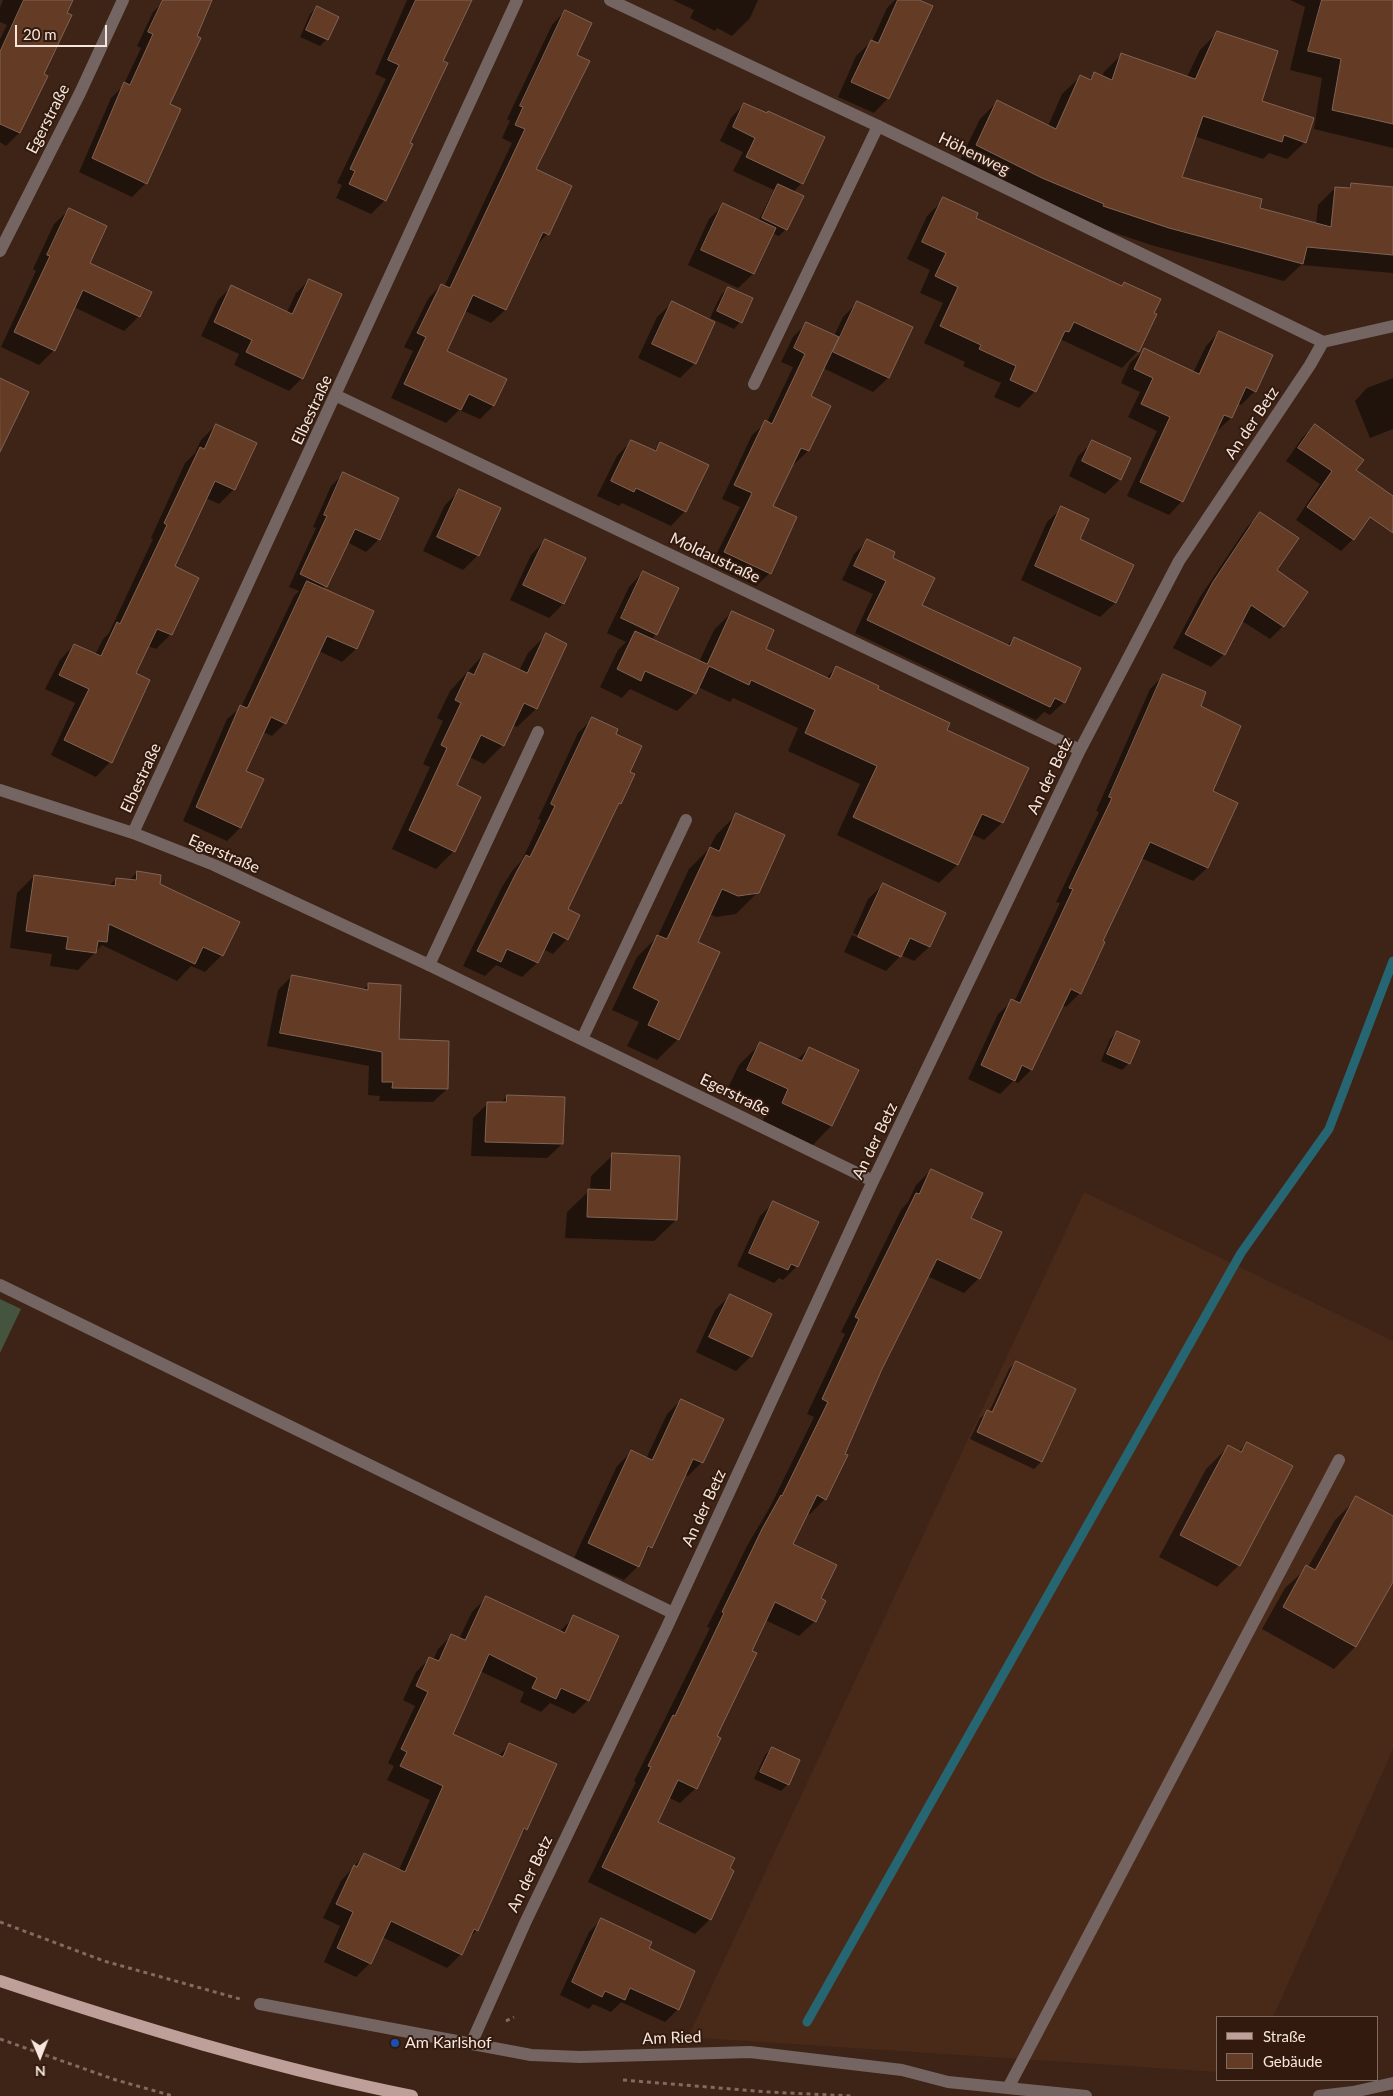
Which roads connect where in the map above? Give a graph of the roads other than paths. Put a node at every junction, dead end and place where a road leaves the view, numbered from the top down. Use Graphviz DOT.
graph roads {
  1 [pos="123,0"];
  2 [pos="517,0"];
  3 [pos="610,0"];
  4 [pos="878,126"];
  5 [pos="0,251"];
  6 [pos="1393,326"];
  7 [pos="1323,342"];
  8 [pos="754,384"];
  9 [pos="337,396"];
  10 [pos="538,732"];
  11 [pos="1080,750"];
  12 [pos="0,790"];
  13 [pos="686,820"];
  14 [pos="133,833"];
  15 [pos="429,965"];
  16 [pos="582,1039"];
  17 [pos="874,1181"];
  18 [pos="0,1285"];
  19 [pos="1339,1460"];
  20 [pos="673,1613"];
  21 [pos="0,1981"];
  22 [pos="260,2004"];
  23 [pos="471,2044"];
  24 [pos="1393,2083"];
  25 [pos="1008,2088"];
  26 [pos="412,2096"];
  27 [pos="1086,2096"];
  28 [pos="1319,2096"];
  1 -- 5 [label="street, Egerstraße"];
  2 -- 9 [label="street, Elbestraße"];
  3 -- 4 [label="street, Höhenweg"];
  4 -- 7 [label="street, Höhenweg"];
  4 -- 8 [label="street"];
  6 -- 7 [label="street"];
  7 -- 11 [label="street, An der Betz"];
  9 -- 11 [label="street, Moldaustraße"];
  9 -- 14 [label="street, Elbestraße"];
  10 -- 15 [label="street"];
  11 -- 17 [label="street, An der Betz"];
  12 -- 14 [label="street, Egerstraße"];
  13 -- 16 [label="street"];
  14 -- 15 [label="street, Egerstraße"];
  15 -- 16 [label="street, Egerstraße"];
  16 -- 17 [label="street, Egerstraße"];
  17 -- 20 [label="street, An der Betz"];
  18 -- 20 [label="street"];
  19 -- 25 [label="street"];
  20 -- 23 [label="street, An der Betz"];
  21 -- 26 [label="main road"];
  22 -- 23 [label="street, Am Ried"];
  23 -- 25 [label="street, Am Ried"];
  24 -- 28 [label="street"];
  25 -- 27 [label="street, Am Ried"];
}
